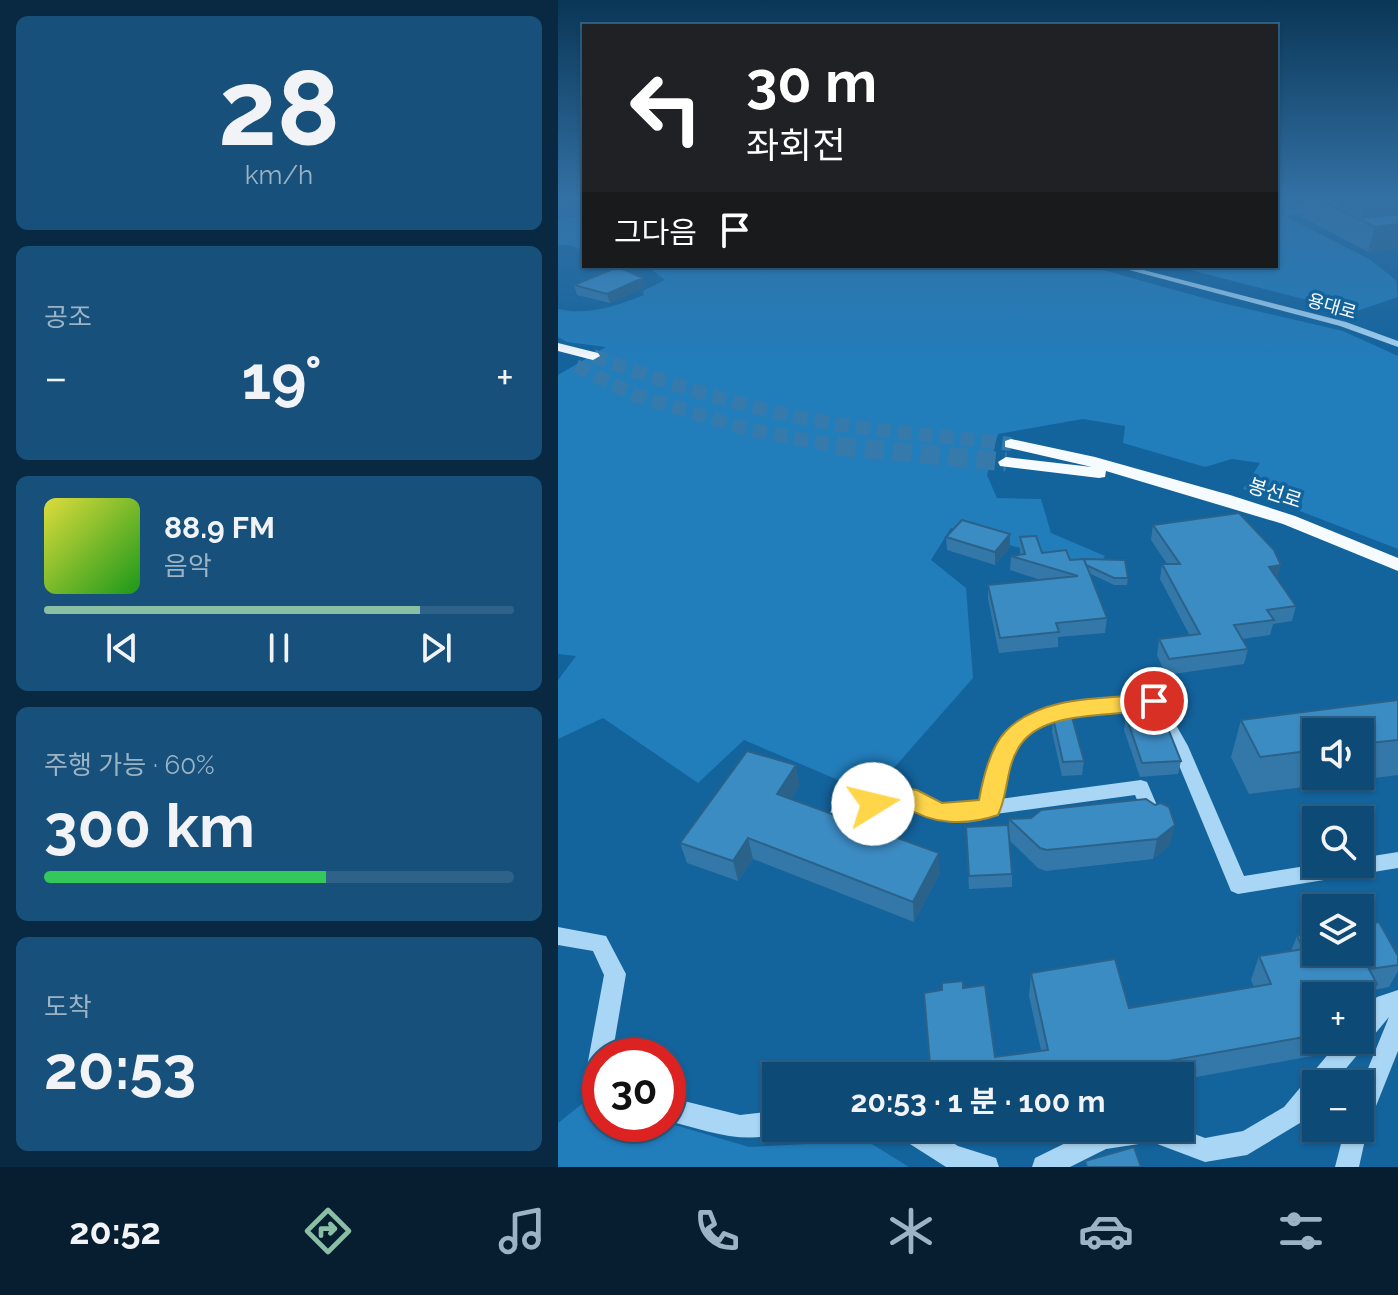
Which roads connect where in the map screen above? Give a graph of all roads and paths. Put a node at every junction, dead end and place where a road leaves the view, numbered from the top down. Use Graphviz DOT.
graph roads {
  1 [pos="1126,268"];
  2 [pos="1156,268"];
  3 [pos="1398,336"];
  4 [pos="1398,344"];
  5 [pos="558,347"];
  6 [pos="558,356"];
  7 [pos="593,356"];
  8 [pos="576,366"];
  9 [pos="1011,444"];
  10 [pos="1006,462"];
  11 [pos="1135,476"];
  12 [pos="1398,565"];
  13 [pos="989,808"];
  14 [pos="838,814"];
  15 [pos="1152,815"];
  16 [pos="1398,860"];
  17 [pos="558,936"];
  18 [pos="1398,1001"];
  19 [pos="1374,1018"];
  20 [pos="1398,1022"];
  21 [pos="604,1038"];
  22 [pos="1343,1054"];
  23 [pos="1330,1070"];
  24 [pos="1374,1083"];
  25 [pos="1302,1103"];
  26 [pos="686,1114"];
  27 [pos="762,1125"];
  28 [pos="929,1142"];
  29 [pos="1353,1142"];
  30 [pos="987,1167"];
  31 [pos="1044,1167"];
  32 [pos="1347,1167"];
  1 -- 4 [label="street, 용대로"];
  2 -- 3 [label="street, 용대로"];
  5 -- 7 [label="main road"];
  6 -- 8 [label="main road"];
  9 -- 11 [label="main road"];
  10 -- 11 [label="main road"];
  11 -- 12 [label="main road, 봉선로"];
  13 -- 14 [label="street"];
  13 -- 15 [label="street"];
  13 -- 16 [label="street"];
  17 -- 21 [label="street"];
  18 -- 19 [label="street"];
  20 -- 24 [label="street"];
  22 -- 23 [label="street"];
  25 -- 31 [label="street"];
  26 -- 27 [label="street"];
  28 -- 30 [label="street"];
  29 -- 32 [label="street"];
}
